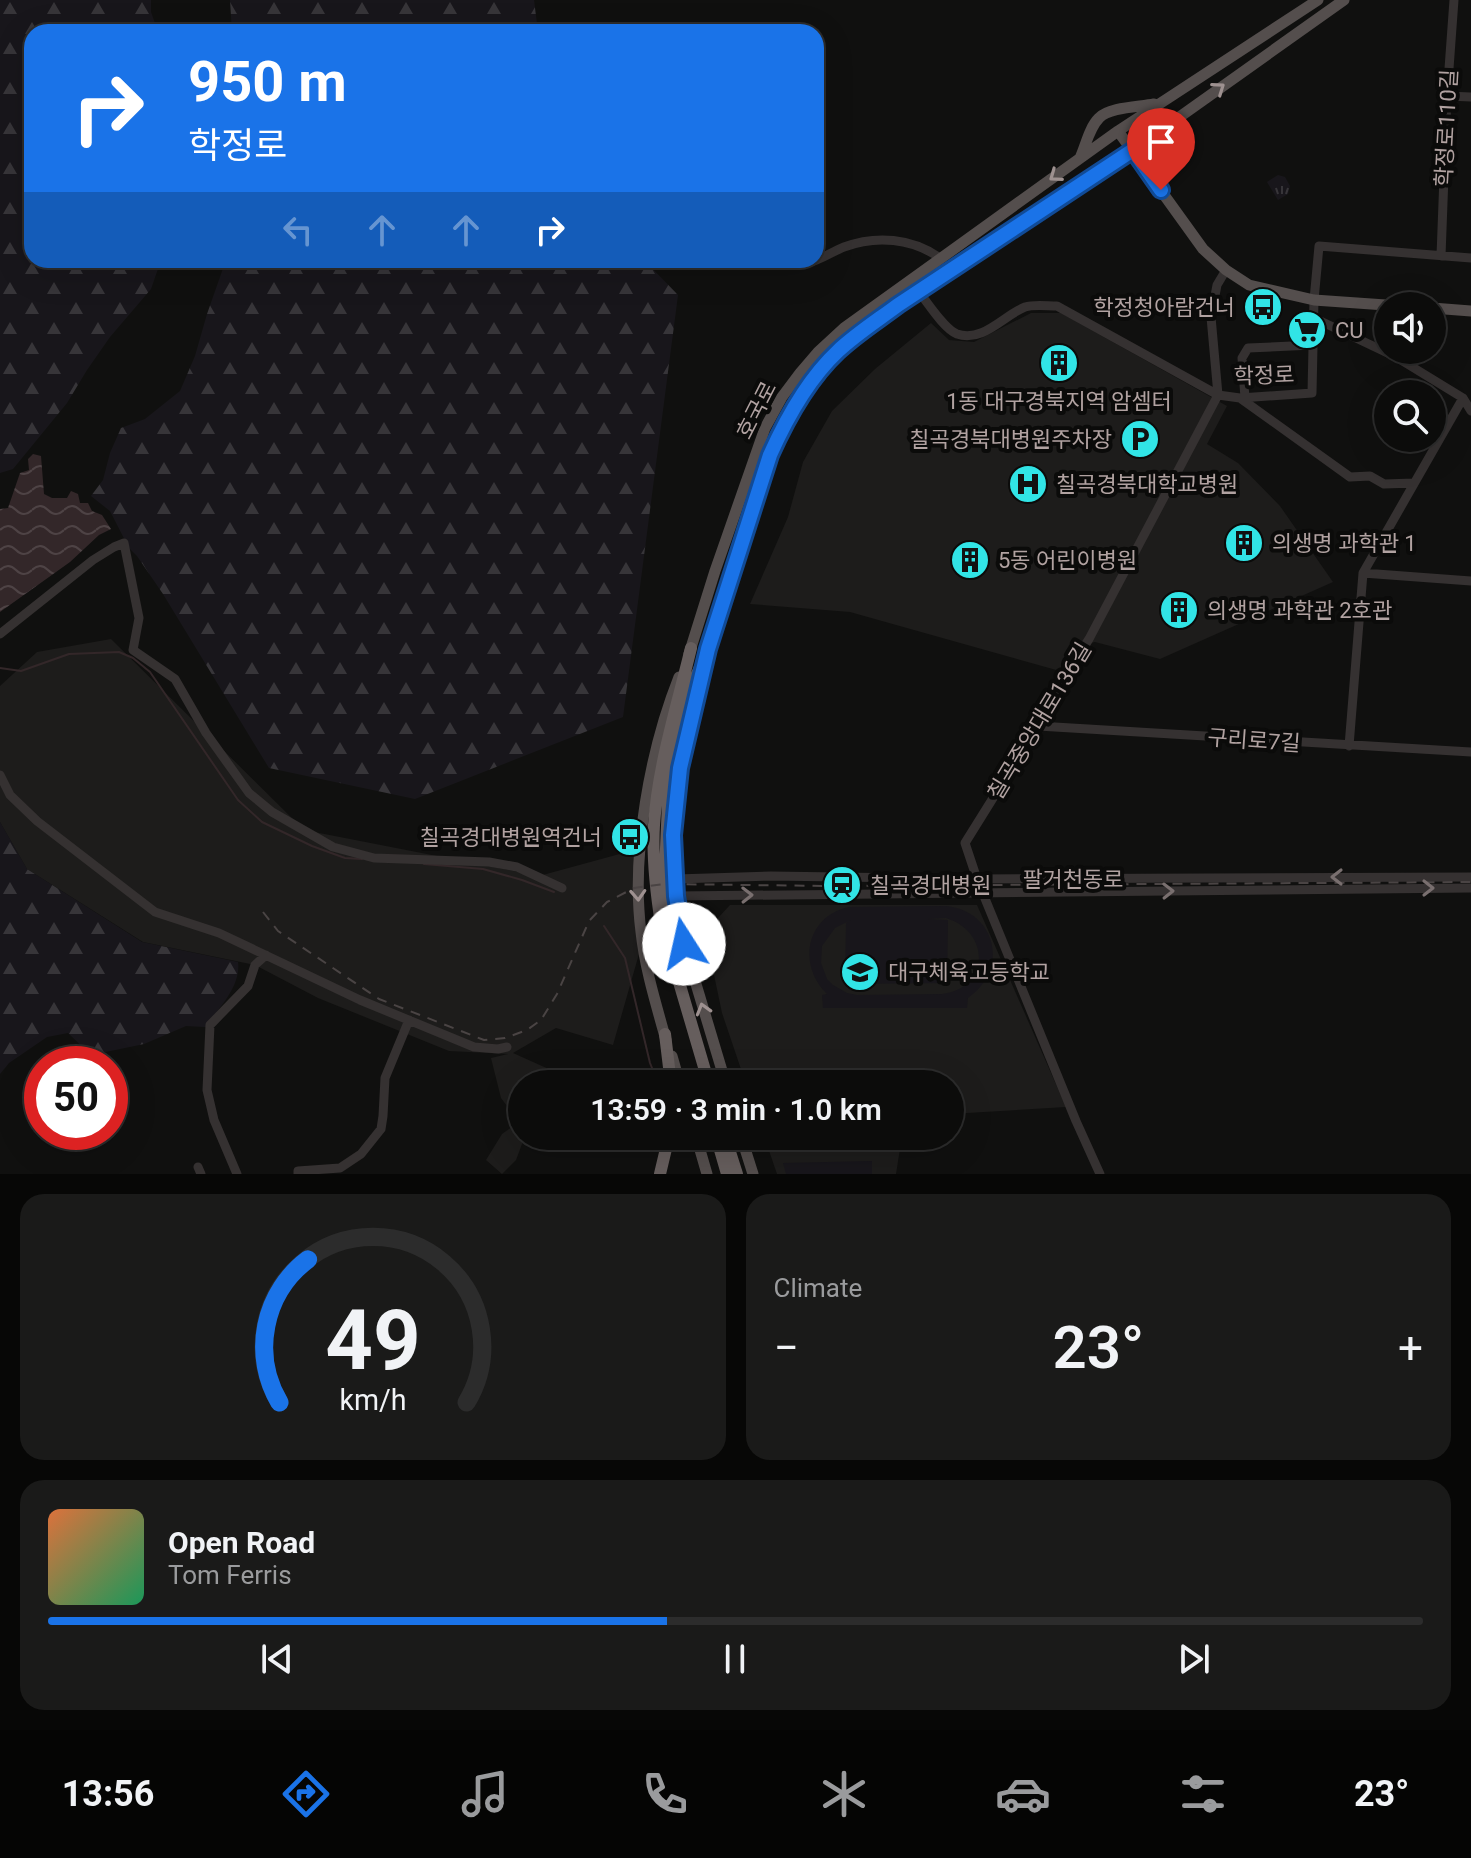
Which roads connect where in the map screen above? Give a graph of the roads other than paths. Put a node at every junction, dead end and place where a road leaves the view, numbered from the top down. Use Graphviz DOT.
graph roads {
  1 [pos="1318,0"];
  2 [pos="1344,0"];
  3 [pos="1454,0"];
  4 [pos="1447,96"];
  5 [pos="1471,97"];
  6 [pos="1161,103"];
  7 [pos="1177,118"];
  8 [pos="1118,131"];
  9 [pos="1133,150"];
  10 [pos="1079,159"];
  11 [pos="1151,175"];
  12 [pos="824,256"];
  13 [pos="1441,256"];
  14 [pos="940,258"];
  15 [pos="1471,258"];
  16 [pos="1226,270"];
  17 [pos="919,292"];
  18 [pos="1314,300"];
  19 [pos="1374,304"];
  20 [pos="1446,309"];
  21 [pos="1471,311"];
  22 [pos="1314,318"];
  23 [pos="1374,344"];
  24 [pos="1313,345"];
  25 [pos="1412,364"];
  26 [pos="1218,395"];
  27 [pos="1243,398"];
  28 [pos="1463,398"];
  29 [pos="1471,411"];
  30 [pos="1414,483"];
  31 [pos="1363,573"];
  32 [pos="1471,581"];
  33 [pos="0,634"];
  34 [pos="691,648"];
  35 [pos="708,649"];
  36 [pos="1038,726"];
  37 [pos="1349,746"];
  38 [pos="1471,752"];
  39 [pos="0,775"];
  40 [pos="1471,877"];
  41 [pos="676,879"];
  42 [pos="977,879"];
  43 [pos="562,888"];
  44 [pos="1471,888"];
  45 [pos="983,893"];
  46 [pos="676,896"];
  47 [pos="266,955"];
  48 [pos="409,1020"];
  49 [pos="665,1034"];
  50 [pos="507,1047"];
  51 [pos="669,1070"];
  52 [pos="676,1070"];
  53 [pos="696,1070"];
  54 [pos="705,1070"];
  55 [pos="722,1070"];
  56 [pos="666,1150"];
  57 [pos="700,1150"];
  58 [pos="720,1150"];
  59 [pos="729,1150"];
  60 [pos="745,1150"];
  61 [pos="237,1174"];
  62 [pos="298,1174"];
  63 [pos="660,1174"];
  64 [pos="707,1174"];
  65 [pos="727,1174"];
  66 [pos="737,1174"];
  67 [pos="753,1174"];
  68 [pos="1100,1174"];
  1 -- 6 [label="main road, 호국로"];
  7 -- 2 [label="main road, 호국로, one-way"];
  3 -- 4 [label="street, 학정로110길"];
  4 -- 5 [label="street"];
  4 -- 13 [label="street, 학정로110길"];
  6 -- 8 [label="main road, 호국로"];
  6 -- 10 [label="main road"];
  7 -- 9 [label="main road, 호국로"];
  7 -- 11 [label="main road"];
  8 -- 9 [label="main road"];
  8 -- 10 [label="main road, 호국로"];
  9 -- 11 [label="main road"];
  9 -- 17 [label="main road, 호국로"];
  10 -- 14 [label="main road, 호국로, one-way"];
  11 -- 16 [label="main road"];
  12 -- 14 [label="street"];
  13 -- 15 [label="street"];
  13 -- 18 [label="street"];
  14 -- 34 [label="main road, 호국로"];
  16 -- 18 [label="main road"];
  16 -- 26 [label="street"];
  17 -- 26 [label="street"];
  17 -- 35 [label="main road, 호국로"];
  18 -- 19 [label="main road"];
  18 -- 22 [label="street, 학정로"];
  20 -- 21 [label="main road"];
  22 -- 23 [label="street"];
  22 -- 24 [label="street, 학정로"];
  24 -- 27 [label="street, 학정로"];
  24 -- 27 [label="street, 학정로"];
  25 -- 28 [label="street"];
  26 -- 27 [label="street, 학정로"];
  26 -- 36 [label="street, 칠곡중앙대로136길"];
  27 -- 30 [label="street"];
  28 -- 29 [label="street"];
  28 -- 30 [label="street"];
  30 -- 31 [label="street"];
  31 -- 32 [label="street"];
  31 -- 37 [label="street"];
  33 -- 43 [label="street"];
  34 -- 49 [label="main road, 호국로, one-way"];
  34 -- 53 [label="highway"];
  35 -- 41 [label="main road, 호국로"];
  35 -- 54 [label="highway"];
  36 -- 37 [label="street, 구리로7길"];
  36 -- 42 [label="street, 칠곡중앙대로136길"];
  37 -- 38 [label="street, 구리로7길"];
  39 -- 47 [label="street"];
  40 -- 42 [label="street, 팔거천동로, one-way"];
  41 -- 42 [label="street, 팔거천동로"];
  41 -- 46 [label="main road, 호국로"];
  42 -- 45 [label="street, 칠곡중앙대로136길"];
  45 -- 44 [label="street, 팔거천동로, one-way"];
  46 -- 45 [label="street, 팔거천동로, one-way"];
  45 -- 68 [label="street, 칠곡중앙대로136길"];
  55 -- 46 [label="main road, 호국로, one-way"];
  47 -- 48 [label="street"];
  47 -- 61 [label="street"];
  48 -- 50 [label="street"];
  48 -- 62 [label="street"];
  49 -- 51 [label="highway"];
  49 -- 52 [label="main road, 호국로"];
  56 -- 63 [label="highway"];
  57 -- 64 [label="main road"];
  58 -- 65 [label="highway"];
  59 -- 66 [label="highway"];
  60 -- 67 [label="main road"];
}
